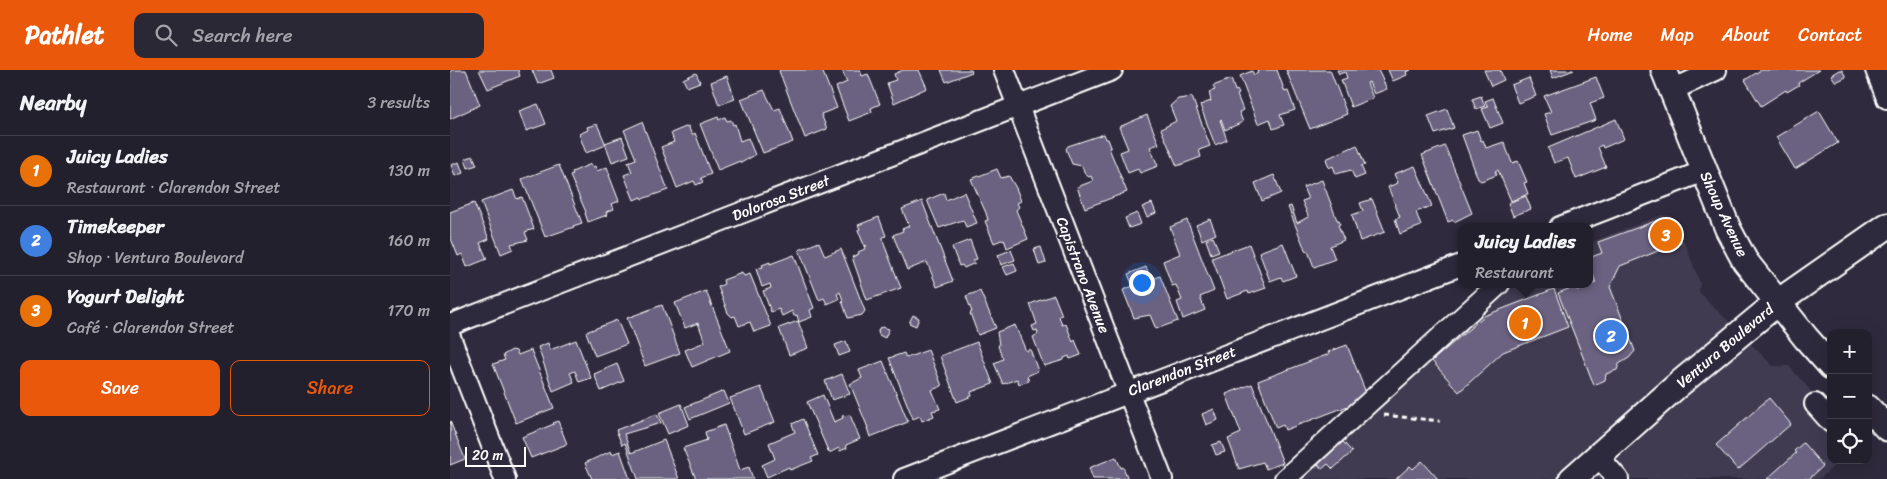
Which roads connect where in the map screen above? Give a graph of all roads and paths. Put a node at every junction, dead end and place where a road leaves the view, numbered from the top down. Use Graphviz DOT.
graph roads {
  1 [pos="1004,70"];
  2 [pos="1112,70"];
  3 [pos="1716,70"];
  4 [pos="1876,70"];
  5 [pos="1668,80"];
  6 [pos="1887,98"];
  7 [pos="1018,106"];
  8 [pos="1704,171"];
  9 [pos="1570,223"];
  10 [pos="1887,226"];
  11 [pos="1458,266"];
  12 [pos="1495,288"];
  13 [pos="1778,302"];
  14 [pos="450,326"];
  15 [pos="450,337"];
  16 [pos="1827,362"];
  17 [pos="1128,392"];
  18 [pos="1815,404"];
  19 [pos="1358,412"];
  20 [pos="1828,419"];
  21 [pos="1440,421"];
  22 [pos="1598,456"];
  23 [pos="504,479"];
  24 [pos="904,479"];
  25 [pos="1162,479"];
  26 [pos="1284,479"];
  27 [pos="1572,479"];
  28 [pos="1618,479"];
  1 -- 7 [label="street, Capistrano Avenue"];
  2 -- 7 [label="street, Dolorosa Street"];
  3 -- 5 [label="street"];
  4 -- 6 [label="street"];
  5 -- 8 [label="main road, Shoup Avenue"];
  7 -- 14 [label="street, Dolorosa Street"];
  7 -- 17 [label="street, Capistrano Avenue"];
  8 -- 9 [label="street"];
  8 -- 13 [label="main road, Shoup Avenue"];
  10 -- 13 [label="main road, Ventura Boulevard"];
  11 -- 17 [label="street, Clarendon Street"];
  12 -- 19 [label="street"];
  13 -- 16 [label="main road, Shoup Avenue"];
  13 -- 22 [label="main road, Ventura Boulevard"];
  15 -- 23 [label="street"];
  17 -- 24 [label="street, Clarendon Street"];
  17 -- 25 [label="street, Capistrano Avenue"];
  18 -- 20 [label="street"];
  19 -- 21 [label="path"];
  19 -- 26 [label="street"];
  22 -- 27 [label="main road, Ventura Boulevard"];
  22 -- 28 [label="street"];
}
